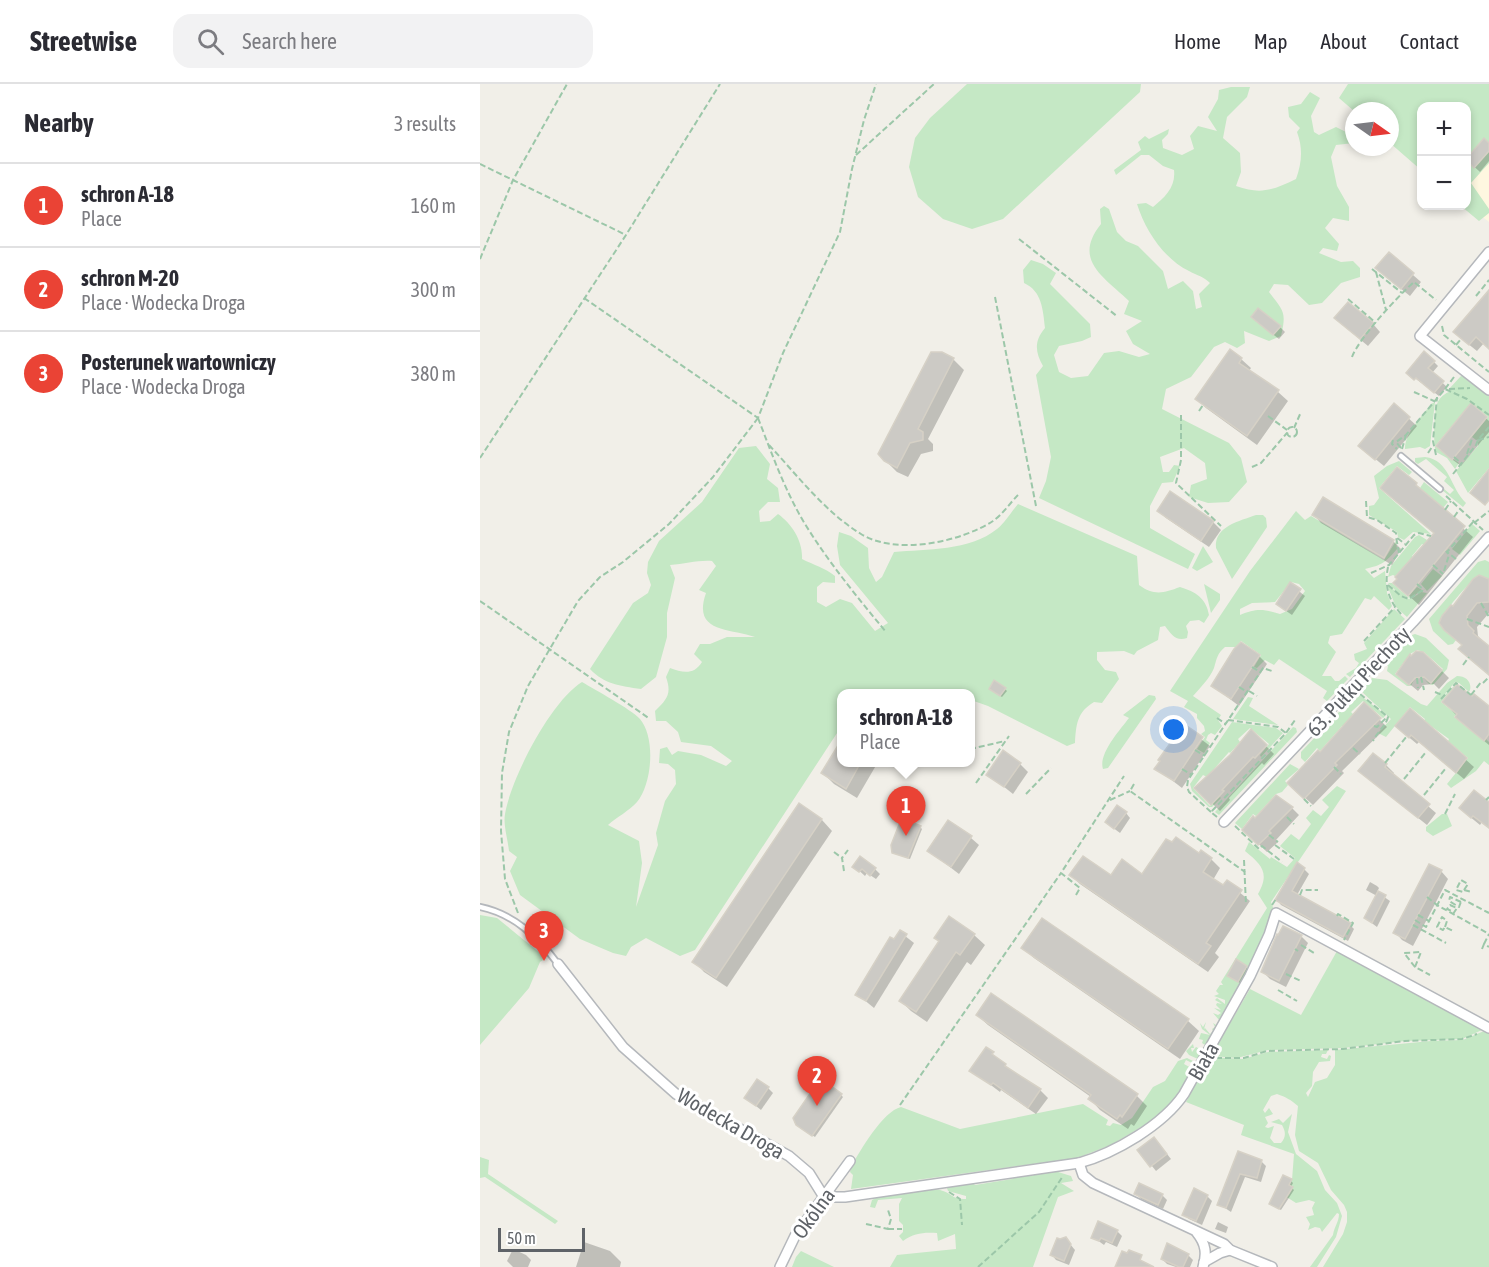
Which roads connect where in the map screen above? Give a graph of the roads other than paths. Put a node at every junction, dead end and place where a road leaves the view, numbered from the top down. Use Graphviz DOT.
graph roads {
  1 [pos="1489,252"];
  2 [pos="1488,389"];
  3 [pos="1405,455"];
  4 [pos="1440,489"];
  5 [pos="1486,534"];
  6 [pos="1226,820"];
  7 [pos="480,907"];
  8 [pos="558,964"];
  9 [pos="1488,1028"];
  10 [pos="850,1161"];
  11 [pos="1075,1164"];
  12 [pos="824,1197"];
  13 [pos="1188,1227"];
  14 [pos="1230,1250"];
  15 [pos="1203,1265"];
  16 [pos="780,1267"];
  17 [pos="1272,1267"];
  1 -- 2 [label="street"];
  3 -- 4 [label="lane"];
  5 -- 6 [label="street, 63. Pułku Piechoty"];
  7 -- 8 [label="lane, Wodecka Droga"];
  8 -- 12 [label="street, Wodecka Droga"];
  9 -- 11 [label="street, Biała"];
  10 -- 12 [label="street, Okólna"];
  11 -- 12 [label="street, Biała"];
  11 -- 13 [label="street"];
  12 -- 16 [label="street, Okólna"];
  13 -- 14 [label="street"];
  13 -- 15 [label="street"];
  14 -- 15 [label="street"];
  14 -- 17 [label="street"];
}
